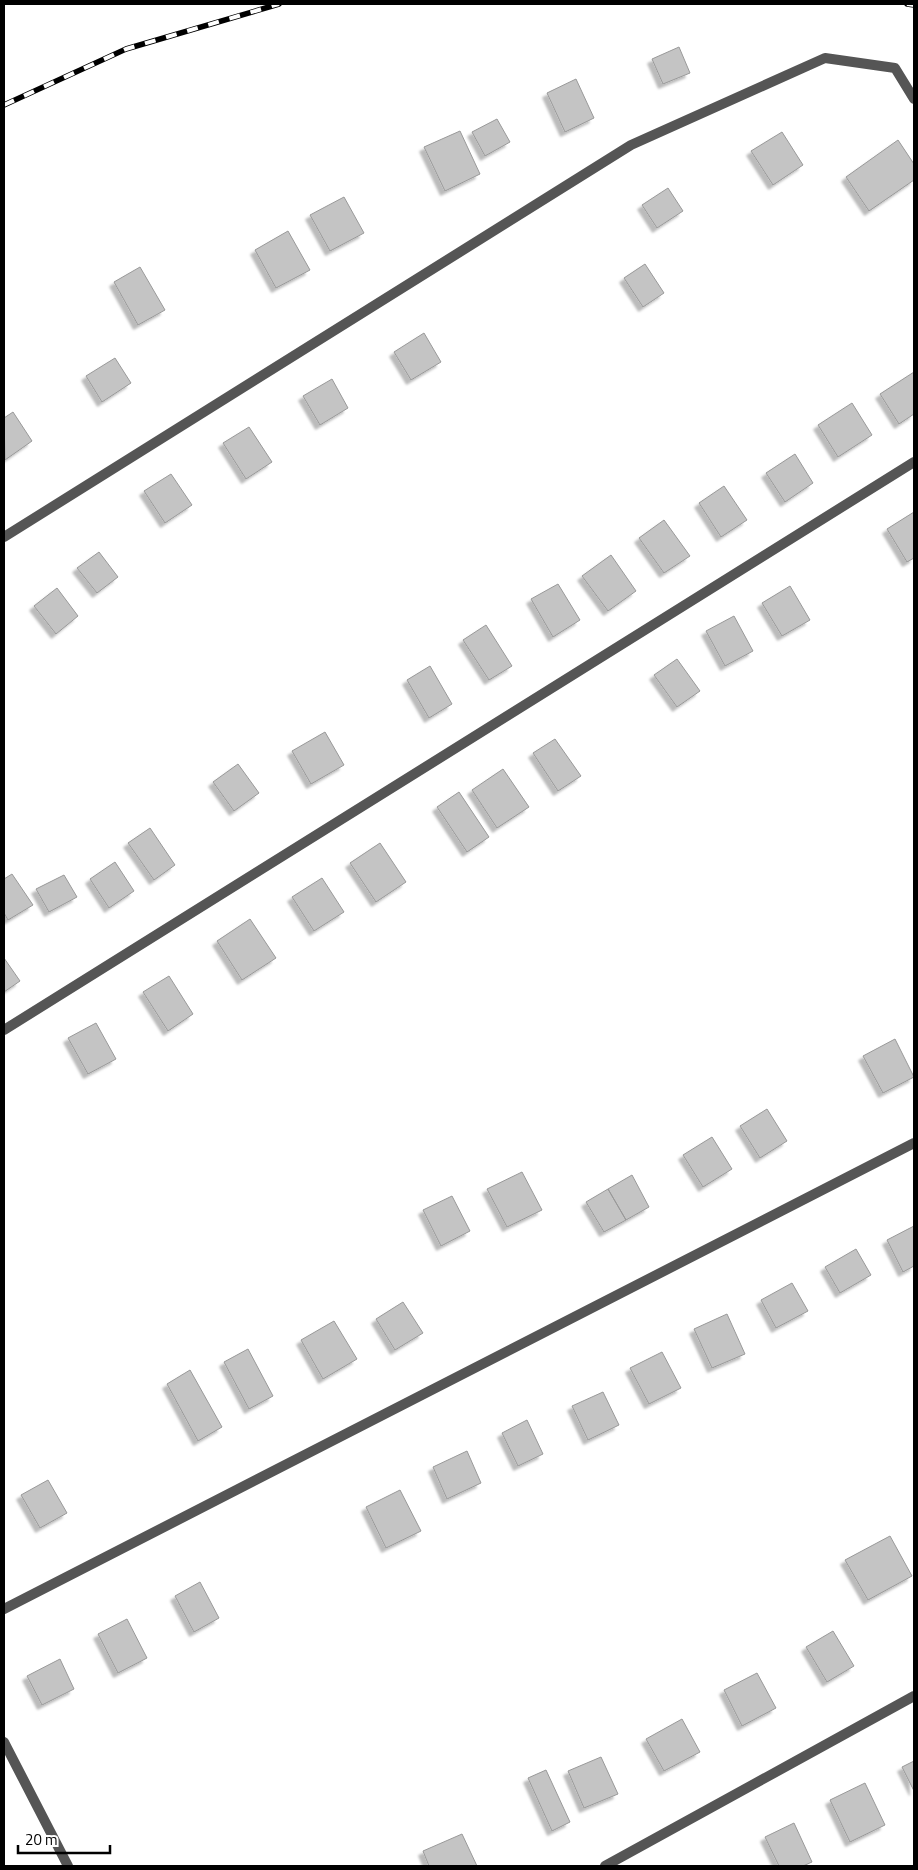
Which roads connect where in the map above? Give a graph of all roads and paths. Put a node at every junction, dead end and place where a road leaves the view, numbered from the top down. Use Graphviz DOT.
graph roads {
  1 [pos="914,99"];
  2 [pos="914,462"];
  3 [pos="4,537"];
  4 [pos="4,1030"];
  5 [pos="914,1143"];
  6 [pos="4,1610"];
  7 [pos="914,1696"];
  8 [pos="4,1742"];
  9 [pos="68,1866"];
  10 [pos="605,1866"];
  1 -- 3 [label="street"];
  2 -- 4 [label="street"];
  5 -- 6 [label="street"];
  7 -- 10 [label="street"];
  8 -- 9 [label="street"];
}
